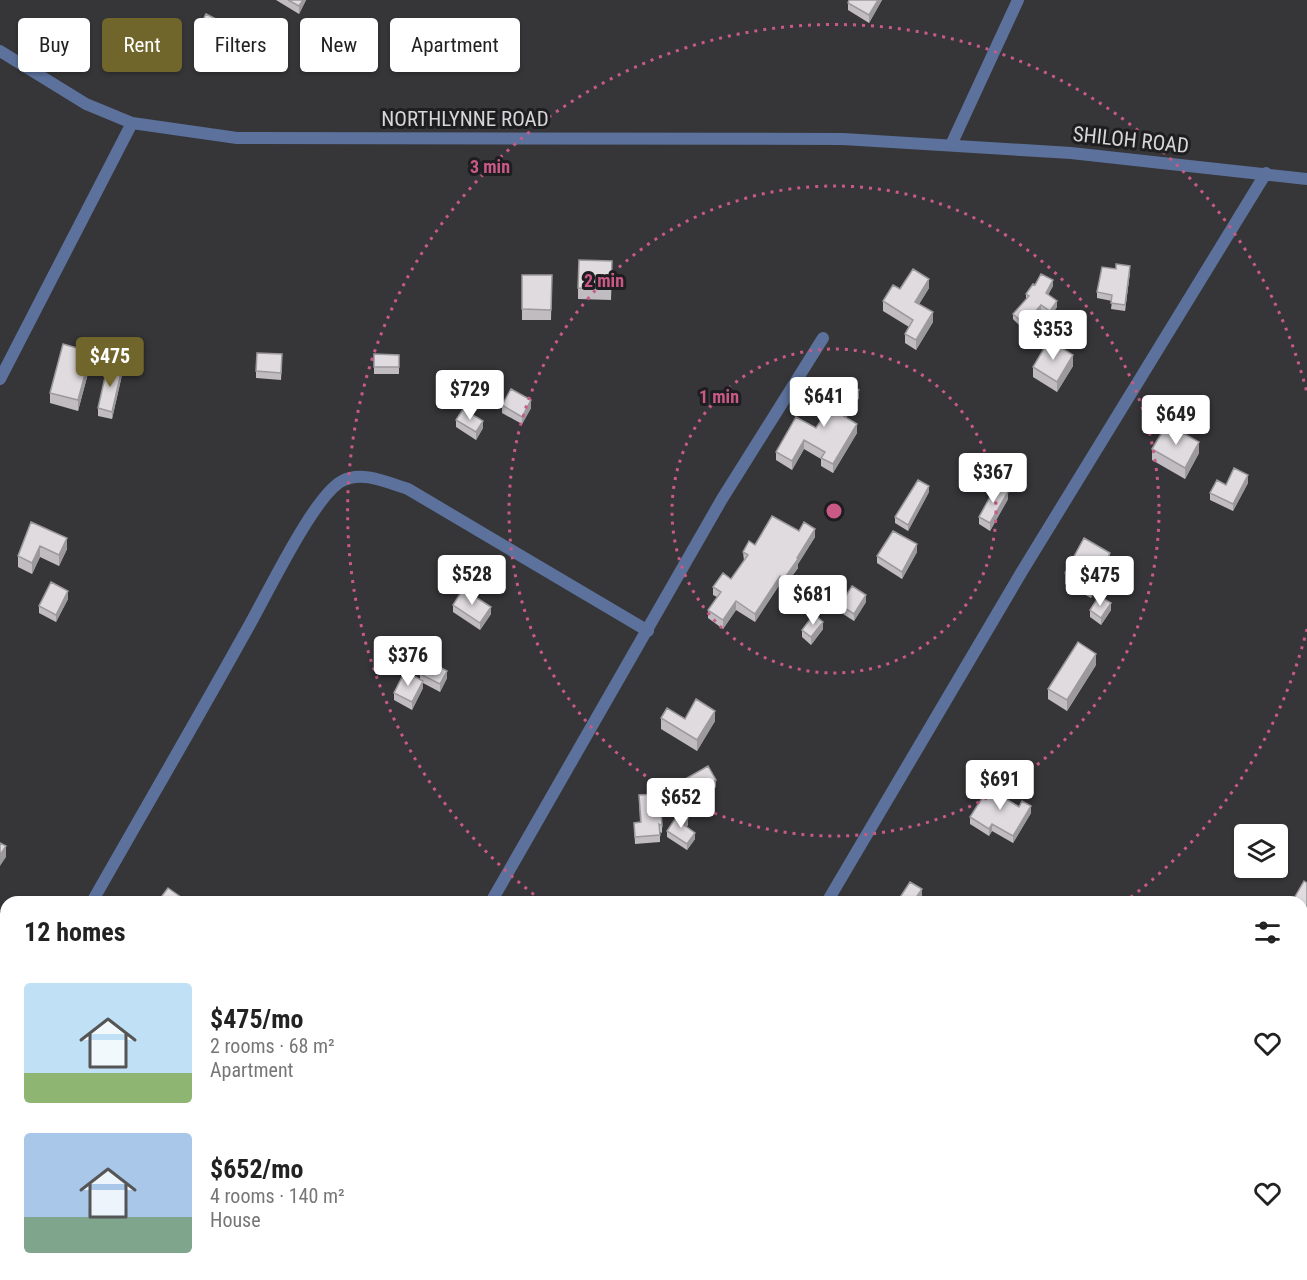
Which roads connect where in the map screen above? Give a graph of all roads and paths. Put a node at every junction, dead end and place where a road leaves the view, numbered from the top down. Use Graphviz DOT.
graph roads {
  1 [pos="1018,0"];
  2 [pos="0,51"];
  3 [pos="132,123"];
  4 [pos="951,145"];
  5 [pos="1266,173"];
  6 [pos="1307,178"];
  7 [pos="823,338"];
  8 [pos="0,379"];
  9 [pos="648,631"];
  10 [pos="95,896"];
  11 [pos="494,896"];
  12 [pos="831,896"];
  1 -- 4 [label="street"];
  2 -- 3 [label="street, NORTHLYNNE ROAD"];
  3 -- 4 [label="street, NORTHLYNNE ROAD"];
  3 -- 8 [label="street"];
  4 -- 5 [label="street, SHILOH ROAD"];
  5 -- 6 [label="street, SHILOH ROAD"];
  5 -- 12 [label="street"];
  7 -- 9 [label="street"];
  9 -- 10 [label="street"];
  9 -- 11 [label="street"];
}
